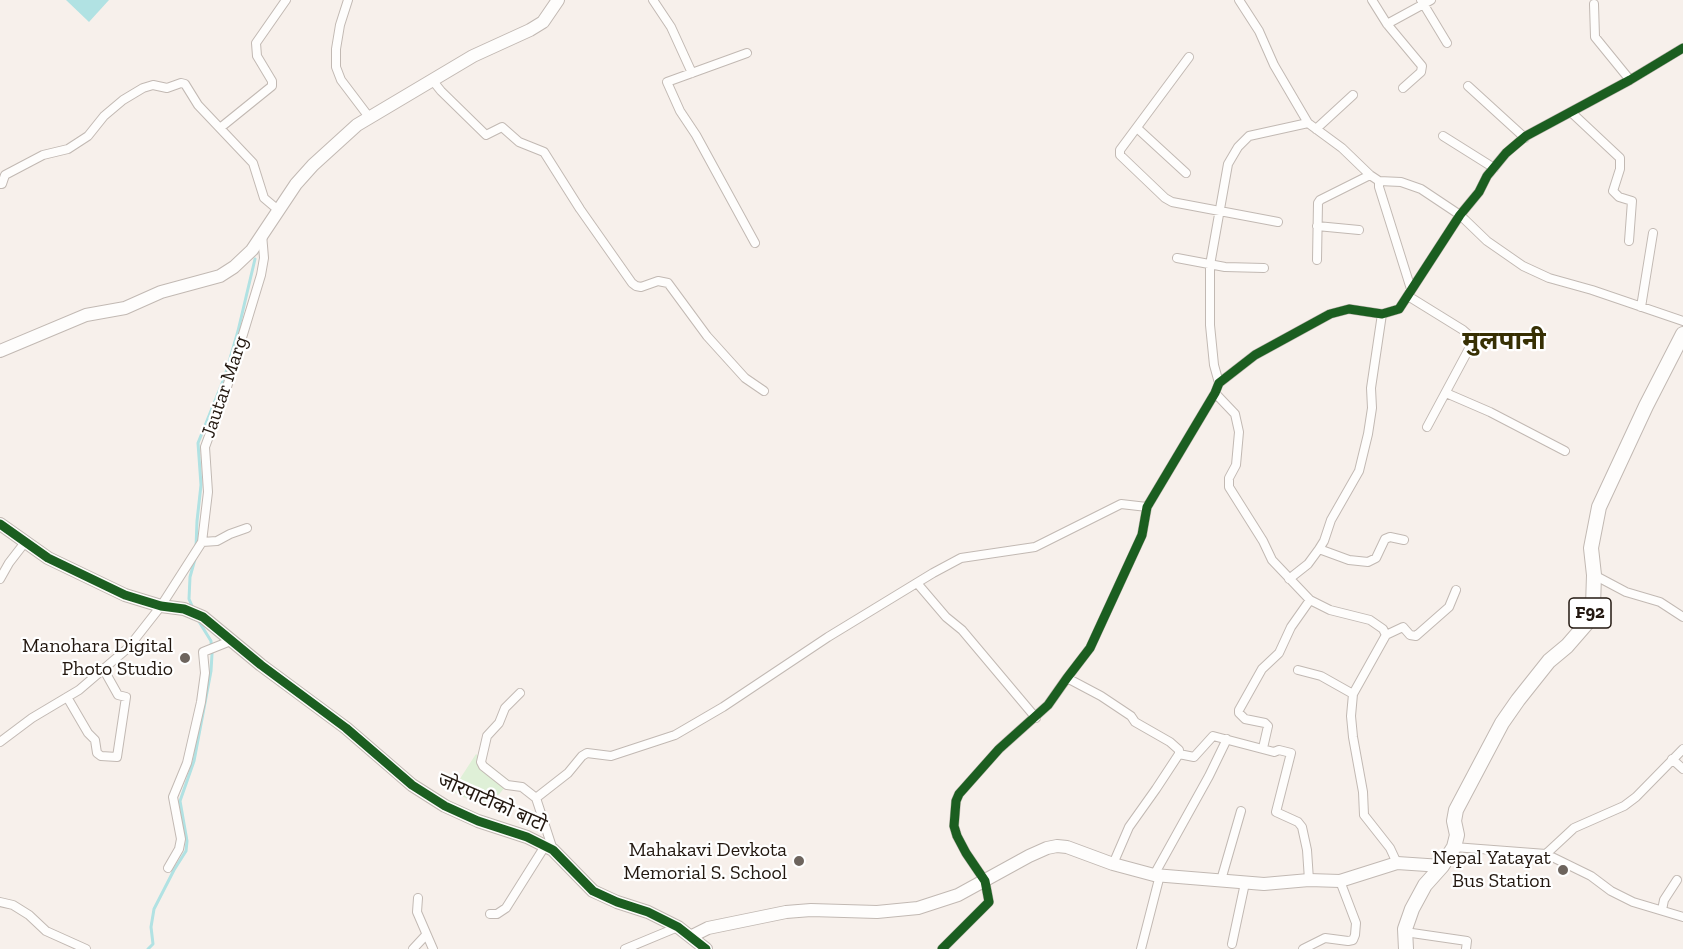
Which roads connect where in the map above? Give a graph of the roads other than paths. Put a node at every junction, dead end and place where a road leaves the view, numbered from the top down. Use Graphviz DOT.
graph roads {
  1 [pos="286,0"];
  2 [pos="348,0"];
  3 [pos="558,0"];
  4 [pos="653,0"];
  5 [pos="1239,0"];
  6 [pos="1372,0"];
  7 [pos="1425,1"];
  8 [pos="1594,4"];
  9 [pos="1387,24"];
  10 [pos="1447,43"];
  11 [pos="1683,48"];
  12 [pos="747,53"];
  13 [pos="1189,57"];
  14 [pos="692,73"];
  15 [pos="1630,80"];
  16 [pos="434,81"];
  17 [pos="1468,86"];
  18 [pos="1403,88"];
  19 [pos="1353,95"];
  20 [pos="1572,113"];
  21 [pos="369,117"];
  22 [pos="1308,123"];
  23 [pos="220,128"];
  24 [pos="1137,128"];
  25 [pos="1316,129"];
  26 [pos="1443,136"];
  27 [pos="1525,138"];
  28 [pos="1494,168"];
  29 [pos="1186,173"];
  30 [pos="1370,175"];
  31 [pos="1379,181"];
  32 [pos="0,184"];
  33 [pos="277,209"];
  34 [pos="1218,212"];
  35 [pos="1460,215"];
  36 [pos="1278,222"];
  37 [pos="1317,226"];
  38 [pos="1359,230"];
  39 [pos="262,233"];
  40 [pos="1653,233"];
  41 [pos="1629,241"];
  42 [pos="755,243"];
  43 [pos="1177,258"];
  44 [pos="1317,260"];
  45 [pos="1210,265"];
  46 [pos="1264,268"];
  47 [pos="1409,293"];
  48 [pos="1641,307"];
  49 [pos="1382,314"];
  50 [pos="1683,321"];
  51 [pos="1683,334"];
  52 [pos="0,351"];
  53 [pos="1219,383"];
  54 [pos="765,392"];
  55 [pos="1215,393"];
  56 [pos="1446,393"];
  57 [pos="1427,428"];
  58 [pos="1565,451"];
  59 [pos="1147,507"];
  60 [pos="0,524"];
  61 [pos="247,528"];
  62 [pos="1404,540"];
  63 [pos="26,541"];
  64 [pos="202,542"];
  65 [pos="1319,549"];
  66 [pos="1594,574"];
  67 [pos="0,579"];
  68 [pos="1289,579"];
  69 [pos="917,583"];
  70 [pos="1456,590"];
  71 [pos="1310,600"];
  72 [pos="161,606"];
  73 [pos="1683,617"];
  74 [pos="1386,635"];
  75 [pos="233,640"];
  76 [pos="104,670"];
  77 [pos="1298,670"];
  78 [pos="1066,678"];
  79 [pos="520,693"];
  80 [pos="1353,694"];
  81 [pos="67,697"];
  82 [pos="1036,718"];
  83 [pos="1227,739"];
  84 [pos="0,742"];
  85 [pos="1263,748"];
  86 [pos="1683,749"];
  87 [pos="1179,754"];
  88 [pos="1672,759"];
  89 [pos="1683,769"];
  90 [pos="536,798"];
  91 [pos="1241,811"];
  92 [pos="1454,847"];
  93 [pos="549,848"];
  94 [pos="1546,854"];
  95 [pos="1397,863"];
  96 [pos="1113,864"];
  97 [pos="1442,866"];
  98 [pos="168,868"];
  99 [pos="1157,875"];
  100 [pos="1221,880"];
  101 [pos="1309,880"];
  102 [pos="1677,880"];
  103 [pos="986,881"];
  104 [pos="1340,881"];
  105 [pos="1245,883"];
  106 [pos="418,898"];
  107 [pos="0,902"];
  108 [pos="1662,910"];
  109 [pos="490,914"];
  110 [pos="1683,917"];
  111 [pos="678,927"];
  112 [pos="1405,932"];
  113 [pos="426,935"];
  114 [pos="692,936"];
  115 [pos="1232,944"];
  116 [pos="86,949"];
  117 [pos="413,949"];
  118 [pos="434,949"];
  119 [pos="625,949"];
  120 [pos="706,949"];
  121 [pos="942,949"];
  122 [pos="1141,949"];
  123 [pos="1304,949"];
  124 [pos="1406,949"];
  125 [pos="1466,949"];
  1 -- 23 [label="street"];
  2 -- 21 [label="street"];
  3 -- 16 [label="street"];
  4 -- 14 [label="street"];
  5 -- 22 [label="street"];
  6 -- 9 [label="street"];
  7 -- 9 [label="street"];
  7 -- 10 [label="street"];
  8 -- 15 [label="street"];
  9 -- 18 [label="street"];
  11 -- 15 [label="street"];
  12 -- 14 [label="street"];
  13 -- 24 [label="street"];
  14 -- 42 [label="street"];
  15 -- 20 [label="street"];
  16 -- 21 [label="street"];
  16 -- 54 [label="street"];
  17 -- 27 [label="street"];
  19 -- 25 [label="street"];
  20 -- 27 [label="street"];
  20 -- 41 [label="street"];
  21 -- 33 [label="street"];
  22 -- 25 [label="street"];
  22 -- 34 [label="street"];
  23 -- 32 [label="street"];
  23 -- 33 [label="street"];
  24 -- 29 [label="street"];
  24 -- 34 [label="street"];
  25 -- 30 [label="street"];
  26 -- 28 [label="street"];
  27 -- 28 [label="street"];
  28 -- 35 [label="street"];
  30 -- 31 [label="street"];
  30 -- 37 [label="street"];
  31 -- 35 [label="street"];
  31 -- 47 [label="street"];
  33 -- 39 [label="street"];
  34 -- 36 [label="street"];
  34 -- 45 [label="street"];
  35 -- 47 [label="street"];
  35 -- 48 [label="street"];
  37 -- 38 [label="street"];
  37 -- 44 [label="street"];
  39 -- 52 [label="street"];
  39 -- 64 [label="street, Jautar Marg"];
  40 -- 48 [label="street"];
  43 -- 45 [label="street"];
  45 -- 46 [label="street"];
  45 -- 53 [label="street"];
  47 -- 49 [label="street"];
  47 -- 56 [label="street"];
  48 -- 50 [label="street"];
  49 -- 53 [label="street"];
  49 -- 65 [label="street"];
  51 -- 66 [label="main road, F92"];
  53 -- 55 [label="street"];
  55 -- 59 [label="street"];
  55 -- 68 [label="street"];
  56 -- 57 [label="street"];
  56 -- 58 [label="street"];
  59 -- 69 [label="street"];
  59 -- 78 [label="street"];
  60 -- 63 [label="street, जोरपाटीको बाटो"];
  61 -- 64 [label="street"];
  62 -- 65 [label="street"];
  63 -- 67 [label="street"];
  63 -- 72 [label="street, जोरपाटीको बाटो"];
  64 -- 72 [label="street, Jautar Marg"];
  65 -- 68 [label="street"];
  66 -- 73 [label="street"];
  66 -- 92 [label="main road, F92"];
  68 -- 71 [label="street"];
  69 -- 82 [label="street"];
  69 -- 90 [label="street"];
  70 -- 74 [label="street"];
  71 -- 74 [label="street"];
  71 -- 85 [label="street"];
  72 -- 75 [label="street, जोरपाटीको बाटो"];
  72 -- 76 [label="street, Jautar Marg"];
  74 -- 80 [label="street"];
  75 -- 93 [label="street, जोरपाटीको बाटो"];
  75 -- 98 [label="street"];
  76 -- 81 [label="street, Jautar Marg"];
  76 -- 81 [label="street"];
  77 -- 80 [label="street"];
  78 -- 82 [label="street"];
  78 -- 87 [label="street"];
  79 -- 90 [label="street"];
  80 -- 95 [label="street"];
  81 -- 84 [label="street, Jautar Marg"];
  82 -- 103 [label="street"];
  83 -- 85 [label="street"];
  83 -- 87 [label="street"];
  83 -- 99 [label="street"];
  85 -- 101 [label="street"];
  86 -- 88 [label="street"];
  87 -- 96 [label="street"];
  88 -- 89 [label="street"];
  88 -- 94 [label="street"];
  90 -- 93 [label="street"];
  91 -- 100 [label="street"];
  92 -- 94 [label="street"];
  92 -- 97 [label="main road"];
  93 -- 109 [label="street"];
  93 -- 111 [label="street, जोरपाटीको बाटो"];
  94 -- 108 [label="street"];
  95 -- 97 [label="street"];
  95 -- 104 [label="street"];
  96 -- 99 [label="street"];
  96 -- 103 [label="street"];
  97 -- 112 [label="main road"];
  99 -- 100 [label="street"];
  99 -- 122 [label="street"];
  100 -- 105 [label="street"];
  101 -- 104 [label="street"];
  101 -- 105 [label="street"];
  102 -- 108 [label="street"];
  103 -- 114 [label="street"];
  103 -- 121 [label="street"];
  104 -- 123 [label="street"];
  105 -- 115 [label="street"];
  106 -- 113 [label="street"];
  107 -- 116 [label="street"];
  108 -- 110 [label="street"];
  111 -- 114 [label="street, जोरपाटीको बाटो"];
  111 -- 119 [label="street"];
  112 -- 124 [label="main road"];
  112 -- 125 [label="street"];
  113 -- 117 [label="street"];
  113 -- 118 [label="street"];
  114 -- 120 [label="street, जोरपाटीको बाटो"];
}
